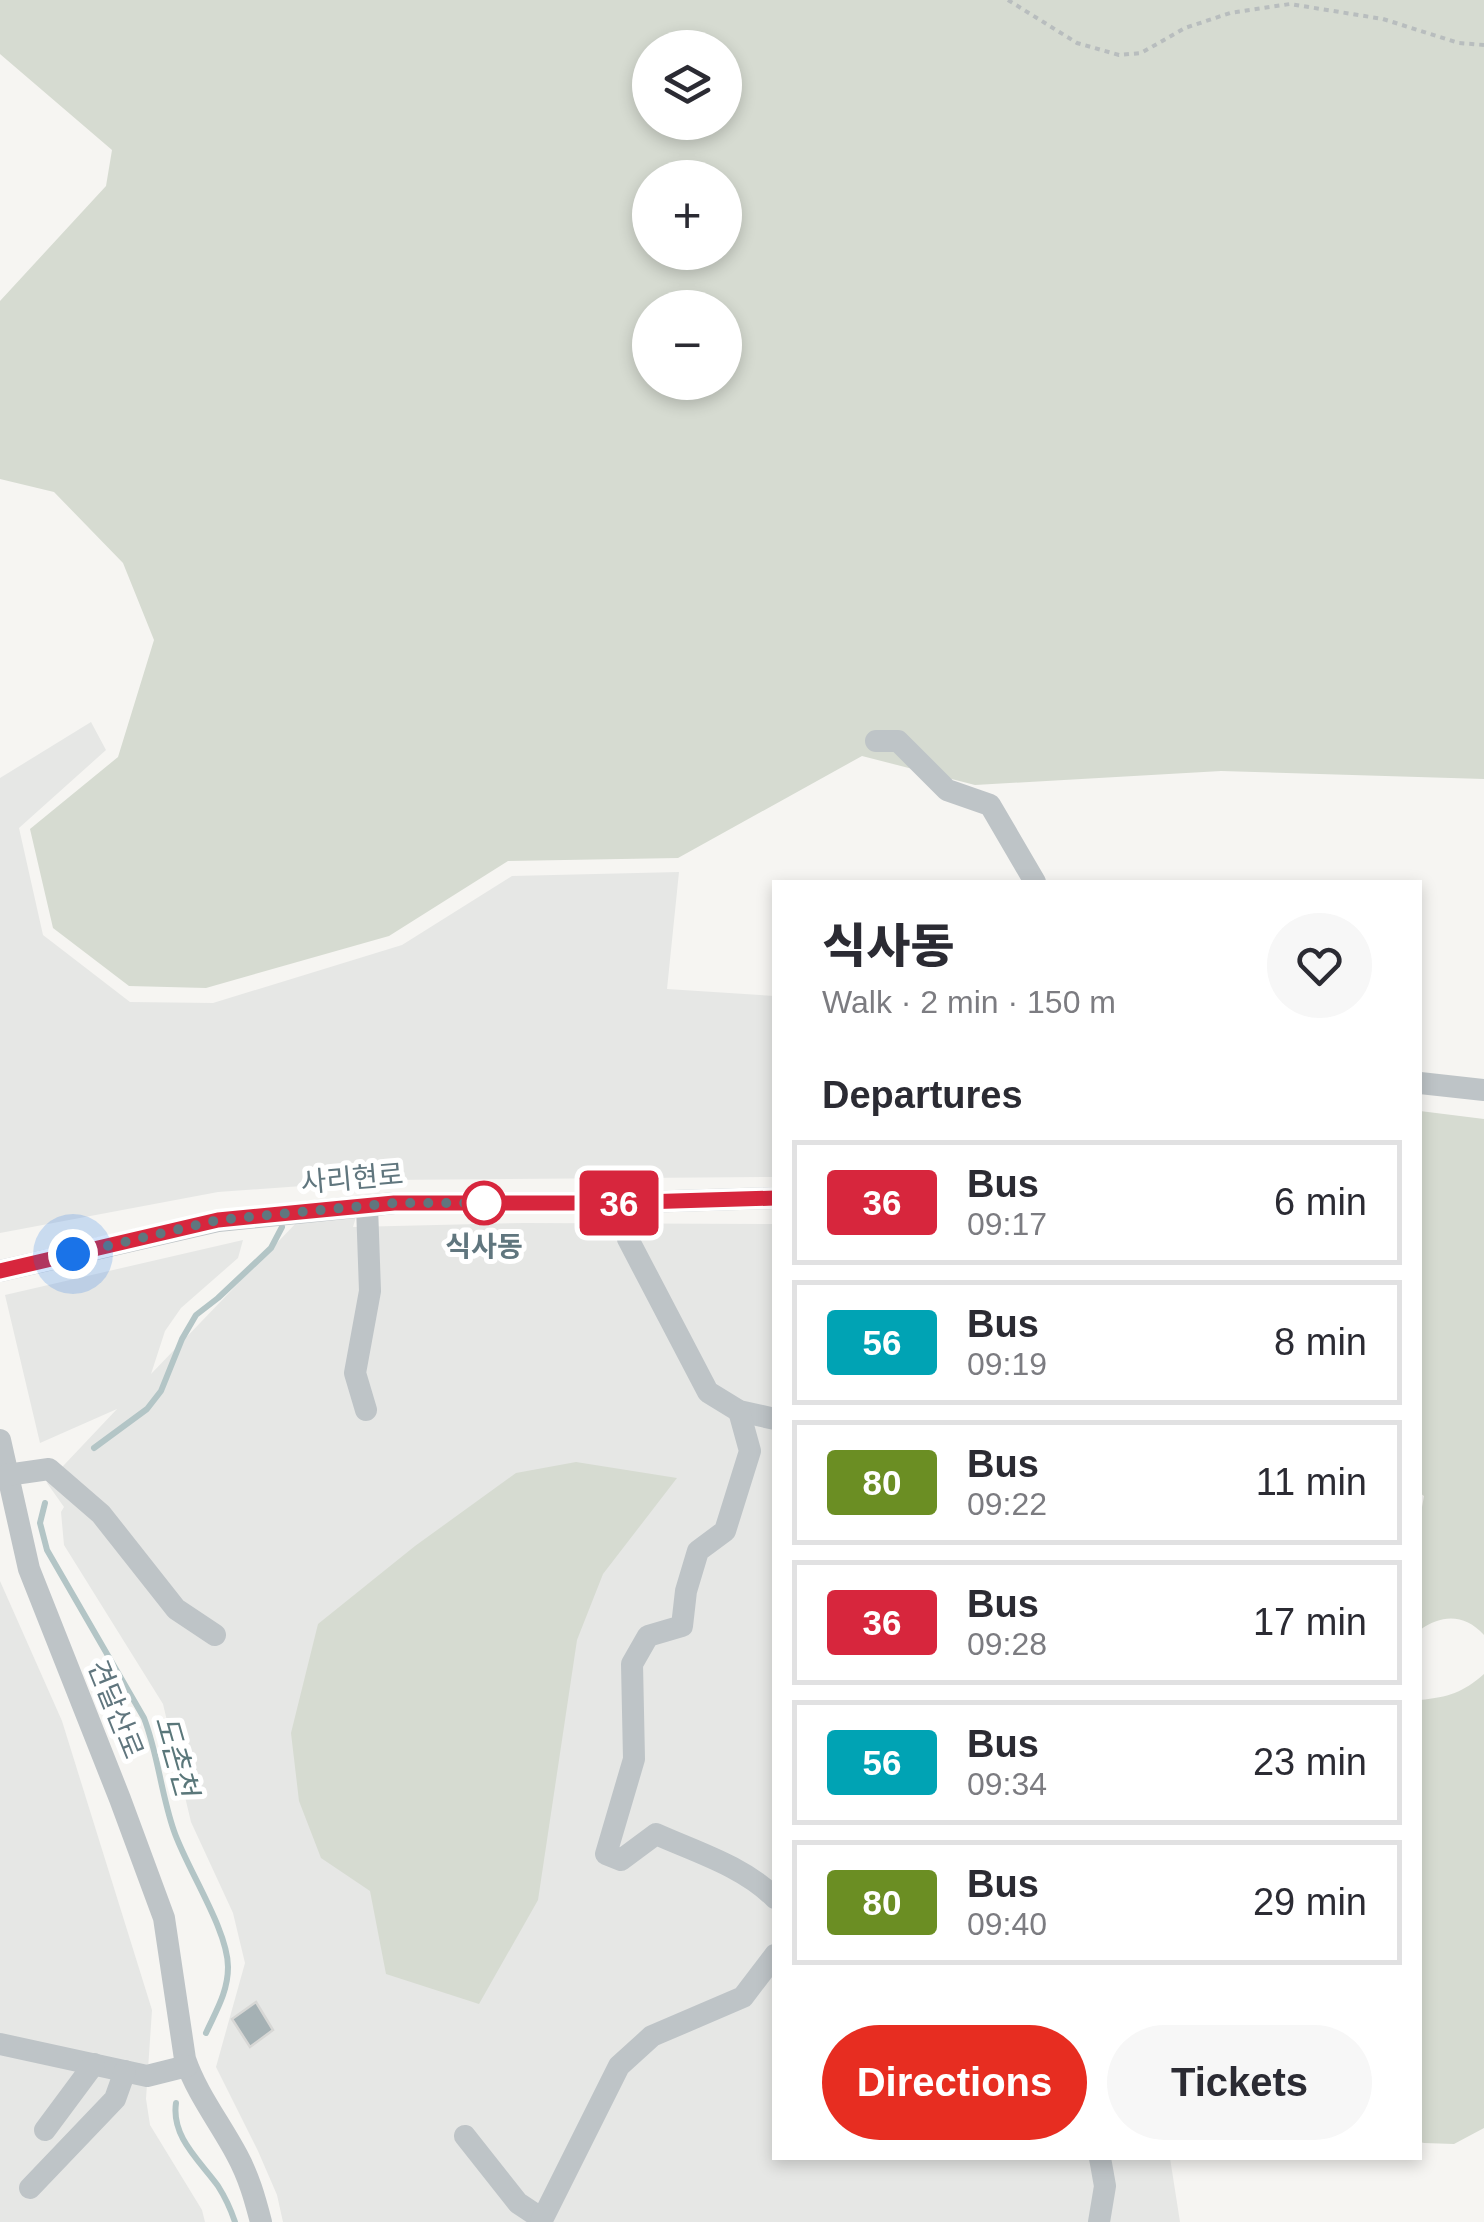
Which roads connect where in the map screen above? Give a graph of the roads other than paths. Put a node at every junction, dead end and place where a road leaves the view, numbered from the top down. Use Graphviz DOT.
graph roads {
  1 [pos="876,741"];
  2 [pos="1034,880"];
  3 [pos="1422,1084"];
  4 [pos="1484,1090"];
  5 [pos="772,1198"];
  6 [pos="628,1202"];
  7 [pos="367,1206"];
  8 [pos="0,1271"];
  9 [pos="366,1410"];
  10 [pos="739,1411"];
  11 [pos="772,1418"];
  12 [pos="0,1440"];
  13 [pos="7,1475"];
  14 [pos="215,1636"];
  15 [pos="772,1895"];
  16 [pos="772,1959"];
  17 [pos="0,2044"];
  18 [pos="94,2064"];
  19 [pos="188,2066"];
  20 [pos="125,2071"];
  21 [pos="44,2130"];
  22 [pos="465,2136"];
  23 [pos="1100,2160"];
  24 [pos="30,2188"];
  25 [pos="542,2220"];
  26 [pos="261,2222"];
  27 [pos="1099,2222"];
  1 -- 2 [label="street"];
  3 -- 4 [label="street"];
  5 -- 6 [label="street, 사리현로"];
  6 -- 7 [label="street, 사리현로"];
  6 -- 10 [label="street"];
  7 -- 8 [label="street, 사리현로"];
  7 -- 9 [label="street"];
  10 -- 11 [label="street"];
  10 -- 15 [label="street"];
  12 -- 13 [label="street, 견달산로"];
  13 -- 14 [label="street"];
  13 -- 19 [label="street, 견달산로"];
  16 -- 25 [label="street"];
  17 -- 18 [label="street"];
  18 -- 20 [label="street"];
  18 -- 21 [label="street"];
  19 -- 20 [label="street"];
  19 -- 26 [label="street, 견달산로"];
  20 -- 24 [label="street"];
  22 -- 25 [label="street"];
  23 -- 27 [label="street"];
}
